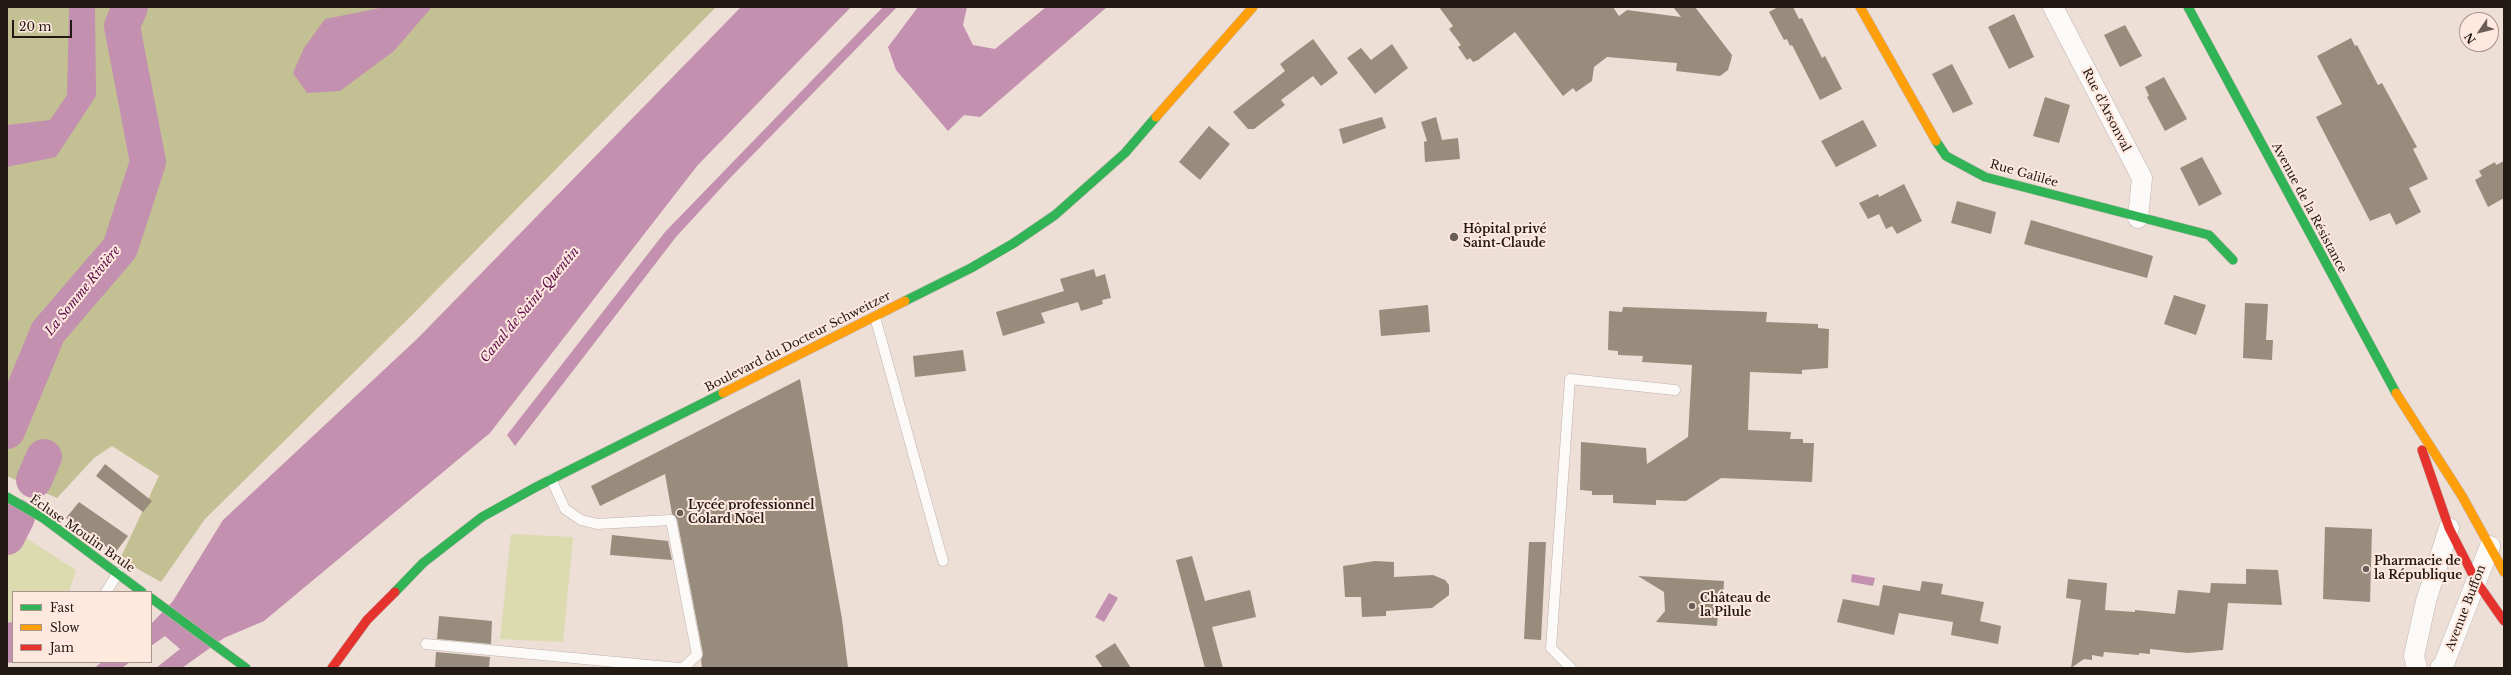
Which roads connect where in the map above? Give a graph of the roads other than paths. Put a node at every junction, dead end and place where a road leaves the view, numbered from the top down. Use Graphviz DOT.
graph roads {
  1 [pos="1253,7"];
  2 [pos="1860,7"];
  3 [pos="2053,7"];
  4 [pos="2188,7"];
  5 [pos="2138,218"];
  6 [pos="2233,260"];
  7 [pos="875,317"];
  8 [pos="1675,390"];
  9 [pos="2411,419"];
  10 [pos="551,479"];
  11 [pos="7,497"];
  12 [pos="2449,528"];
  13 [pos="2490,546"];
  14 [pos="943,562"];
  15 [pos="2504,572"];
  16 [pos="118,573"];
  17 [pos="2476,581"];
  18 [pos="107,591"];
  19 [pos="141,591"];
  20 [pos="152,599"];
  21 [pos="2504,621"];
  22 [pos="426,644"];
  23 [pos="244,667"];
  24 [pos="332,668"];
  25 [pos="679,668"];
  26 [pos="682,668"];
  27 [pos="1571,668"];
  28 [pos="2417,668"];
  29 [pos="2440,668"];
  1 -- 7 [label="street, Boulevard du Docteur Schweitzer"];
  2 -- 5 [label="street, Rue Galilée"];
  3 -- 5 [label="street, Rue d'Arsonval"];
  4 -- 9 [label="street, Avenue de la Résistance"];
  5 -- 6 [label="street, Rue Galilée"];
  7 -- 10 [label="street, Boulevard du Docteur Schweitzer"];
  7 -- 14 [label="lane"];
  8 -- 27 [label="lane"];
  9 -- 12 [label="street, Avenue de la Résistance"];
  9 -- 13 [label="street, Avenue de la Résistance"];
  10 -- 24 [label="street, Boulevard du Docteur Schweitzer"];
  10 -- 26 [label="lane"];
  11 -- 16 [label="street, Écluse Moulin Brule"];
  12 -- 17 [label="street, Avenue de la Résistance"];
  12 -- 28 [label="street"];
  13 -- 15 [label="street, Avenue de la Résistance"];
  13 -- 17 [label="street, Avenue Buffon"];
  16 -- 18 [label="lane"];
  16 -- 19 [label="street, Écluse Moulin Brule"];
  17 -- 21 [label="street, Avenue de la Résistance"];
  17 -- 29 [label="street, Avenue Buffon"];
  20 -- 23 [label="street"];
  22 -- 25 [label="lane"];
}
